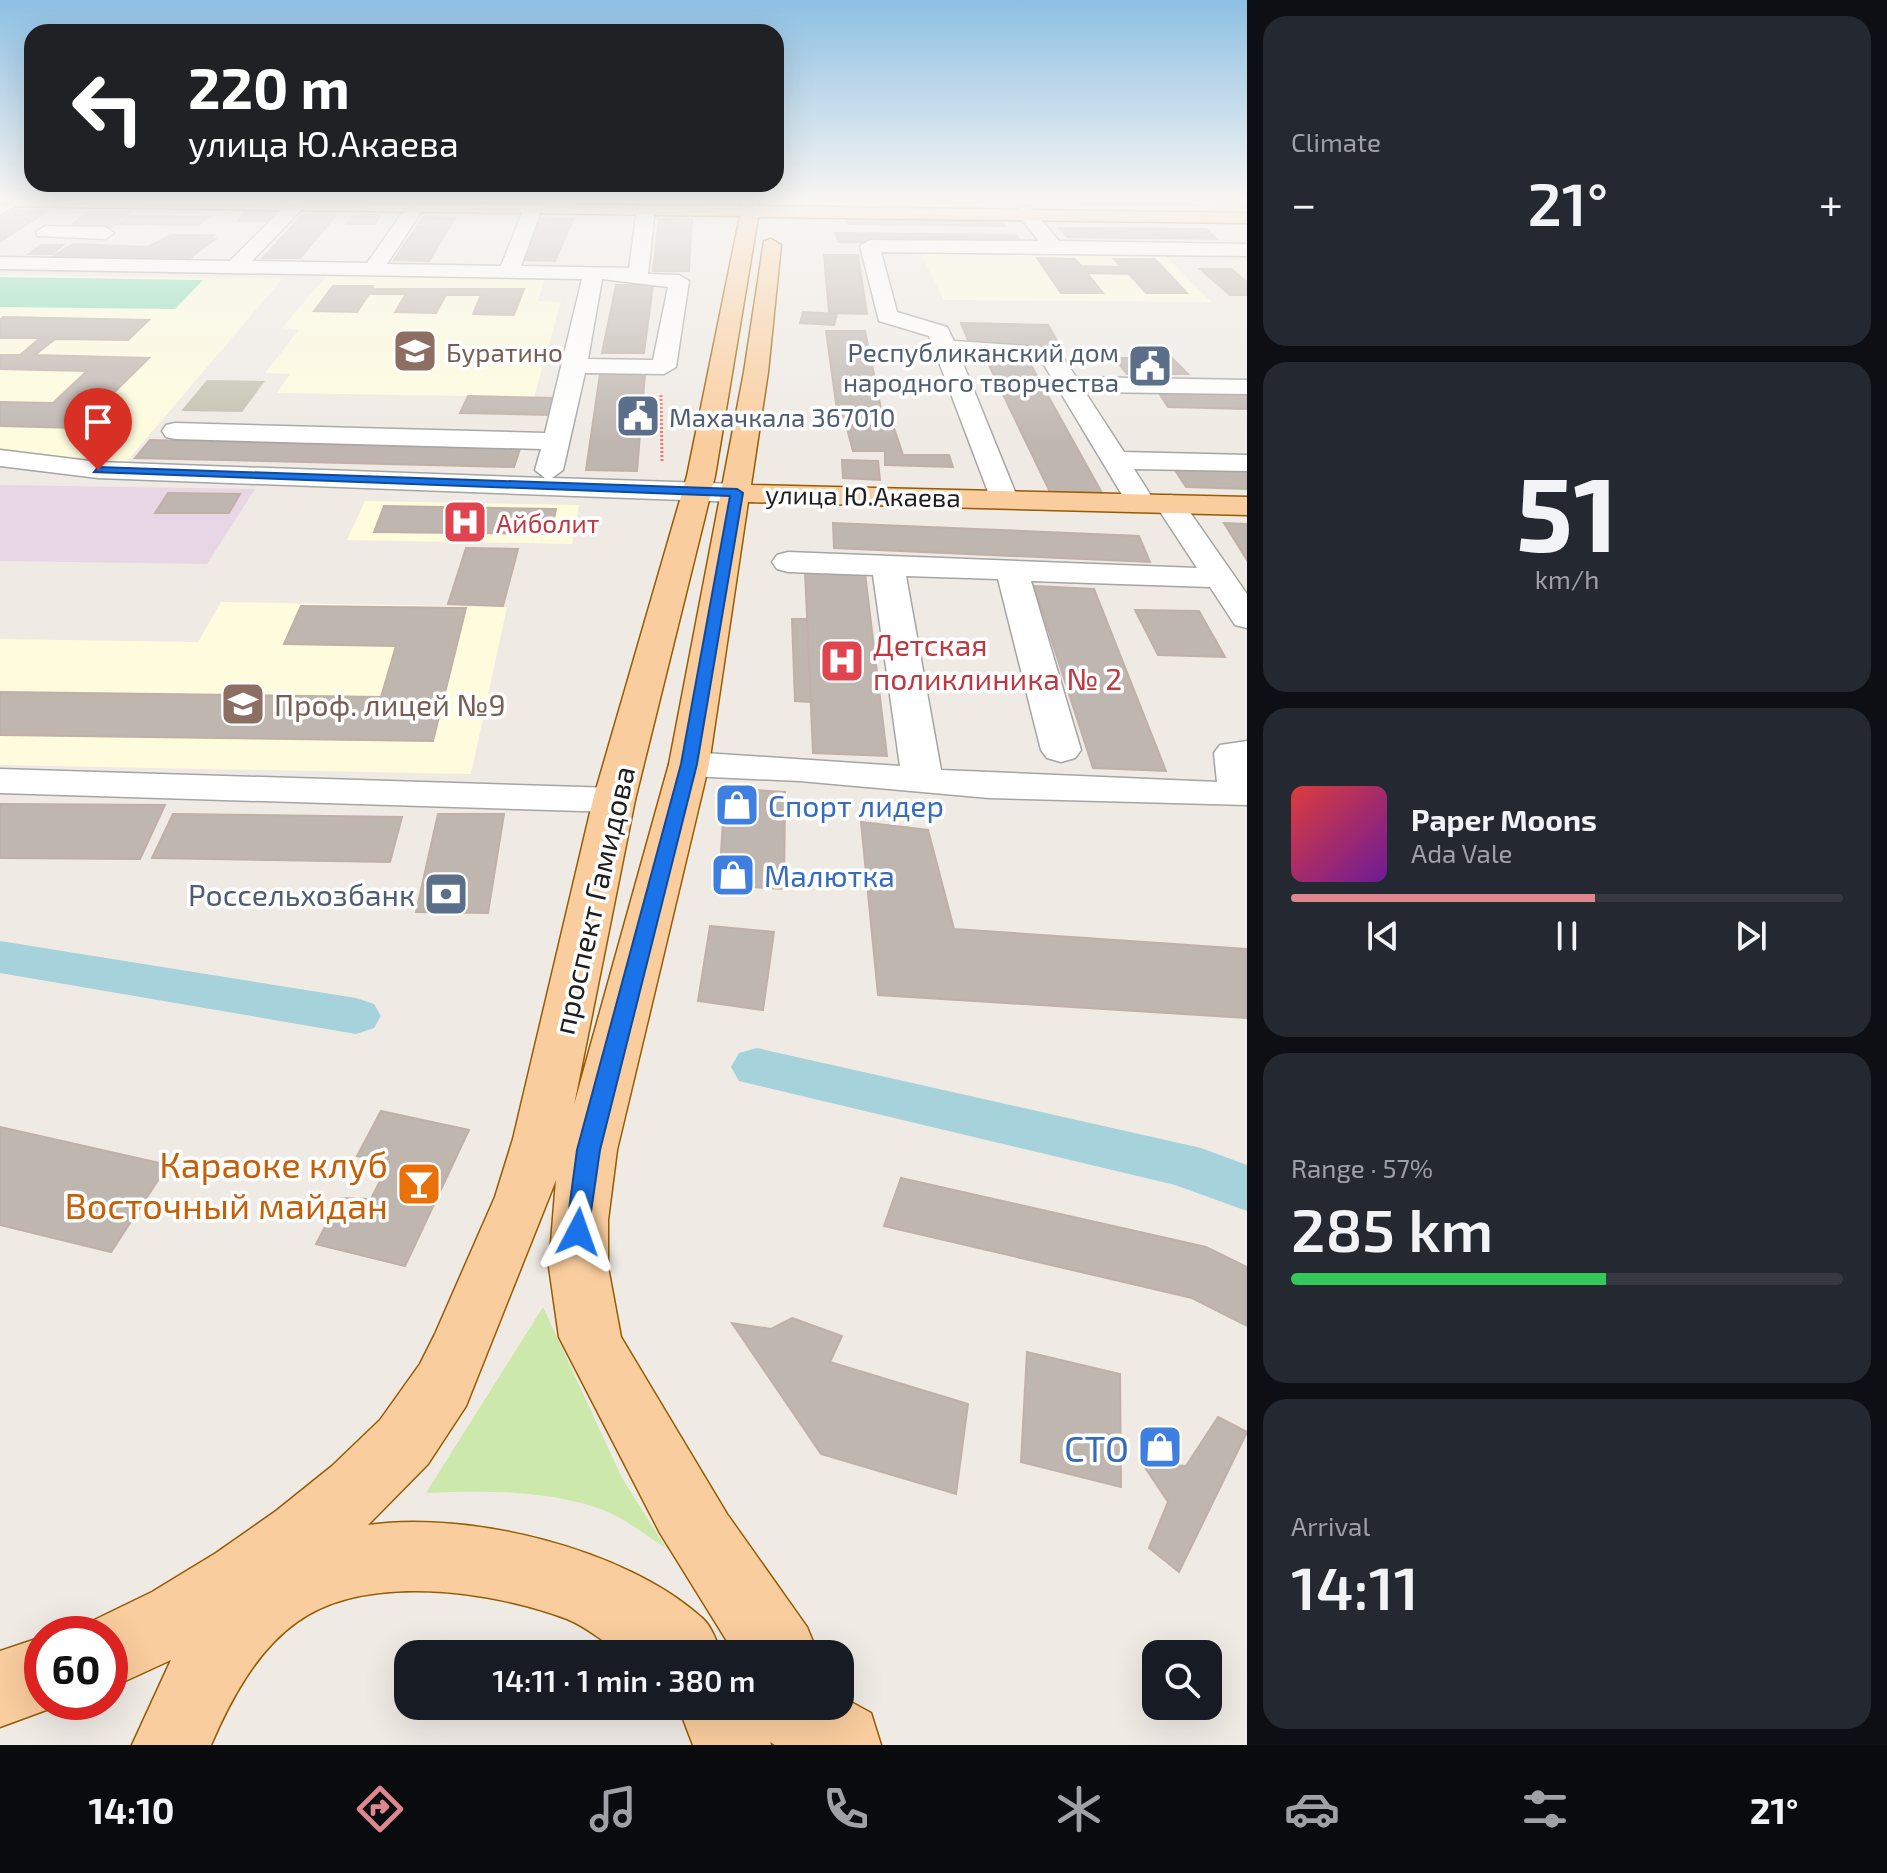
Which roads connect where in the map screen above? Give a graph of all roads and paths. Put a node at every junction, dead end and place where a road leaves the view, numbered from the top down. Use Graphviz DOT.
graph roads {
  1 [pos="592,280"];
  2 [pos="656,280"];
  3 [pos="745,280"];
  4 [pos="759,280"];
  5 [pos="878,280"];
  6 [pos="946,348"];
  7 [pos="575,366"];
  8 [pos="663,380"];
  9 [pos="1070,384"];
  10 [pos="1247,387"];
  11 [pos="476,419"];
  12 [pos="175,431"];
  13 [pos="555,441"];
  14 [pos="0,458"];
  15 [pos="1115,460"];
  16 [pos="1247,463"];
  17 [pos="545,488"];
  18 [pos="698,492"];
  19 [pos="1003,499"];
  20 [pos="1155,503"];
  21 [pos="1247,506"];
  22 [pos="788,562"];
  23 [pos="888,567"];
  24 [pos="1012,571"];
  25 [pos="1218,578"];
  26 [pos="1247,618"];
  27 [pos="1061,750"];
  28 [pos="1247,753"];
  29 [pos="689,764"];
  30 [pos="922,778"];
  31 [pos="0,781"];
  32 [pos="614,800"];
  33 [pos="278,1569"];
  34 [pos="705,1640"];
  35 [pos="707,1640"];
  36 [pos="128,1642"];
  37 [pos="24,1681"];
  38 [pos="0,1689"];
  39 [pos="722,1720"];
  40 [pos="746,1720"];
  41 [pos="171,1745"];
  42 [pos="732,1745"];
  43 [pos="747,1745"];
  1 -- 7 [label="street"];
  2 -- 8 [label="street"];
  3 -- 18 [label="main road, проспект Гамидова"];
  4 -- 18 [label="main road, проспект Гамидова"];
  5 -- 6 [label="street"];
  6 -- 9 [label="street"];
  6 -- 19 [label="street"];
  7 -- 8 [label="street"];
  7 -- 13 [label="street"];
  8 -- 18 [label="path"];
  9 -- 10 [label="street"];
  9 -- 15 [label="street"];
  11 -- 13 [label="street"];
  12 -- 13 [label="street"];
  13 -- 17 [label="street"];
  14 -- 17 [label="street, улица Ю.Акаева"];
  15 -- 16 [label="street"];
  15 -- 20 [label="street"];
  17 -- 18 [label="street, улица Ю.Акаева"];
  18 -- 19 [label="main road, улица Ю.Акаева"];
  18 -- 29 [label="main road, проспект Гамидова"];
  18 -- 32 [label="main road, проспект Гамидова"];
  19 -- 20 [label="main road, улица Ю.Акаева"];
  20 -- 21 [label="main road, улица Ю.Акаева"];
  20 -- 25 [label="street"];
  22 -- 23 [label="street"];
  23 -- 24 [label="street"];
  23 -- 30 [label="street"];
  24 -- 25 [label="street"];
  24 -- 27 [label="street"];
  25 -- 26 [label="street"];
  28 -- 30 [label="street"];
  29 -- 30 [label="street"];
  29 -- 35 [label="main road, проспект Гамидова"];
  31 -- 32 [label="street"];
  32 -- 33 [label="main road, проспект Гамидова"];
  33 -- 34 [label="main road"];
  33 -- 36 [label="main road"];
  33 -- 41 [label="main road"];
  37 -- 38 [label="main road"];
  39 -- 42 [label="main road"];
  40 -- 43 [label="main road"];
}
